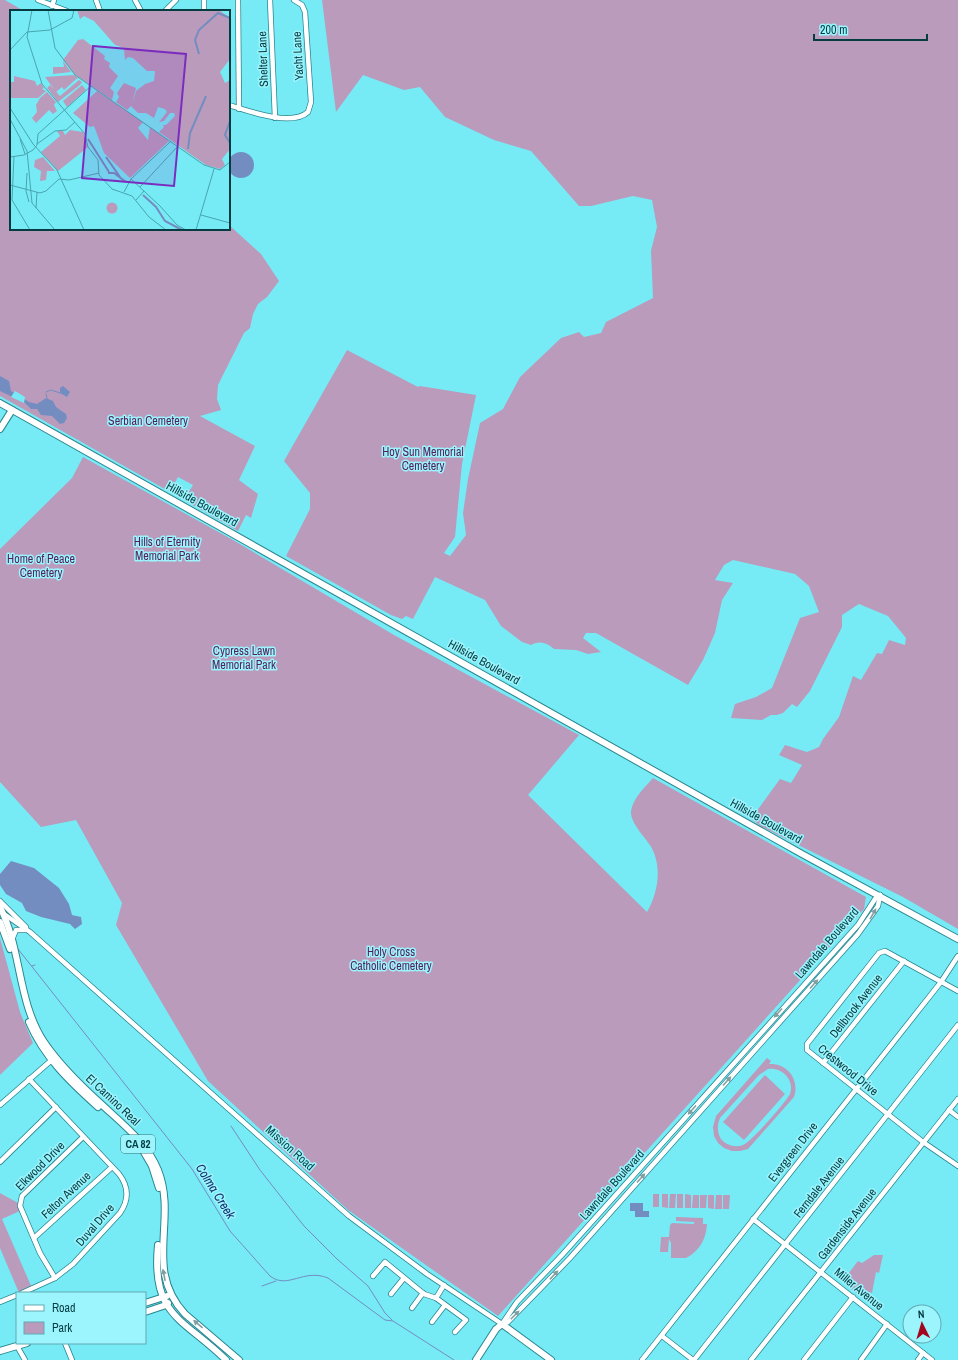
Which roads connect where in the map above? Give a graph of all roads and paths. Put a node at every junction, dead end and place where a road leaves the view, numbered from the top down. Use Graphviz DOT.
graph roads {
  1 [pos="38,0"];
  2 [pos="54,0"];
  3 [pos="96,0"];
  4 [pos="135,0"];
  5 [pos="176,0"];
  6 [pos="238,0"];
  7 [pos="270,0"];
  8 [pos="294,0"];
  9 [pos="52,6"];
  10 [pos="169,9"];
  11 [pos="64,10"];
  12 [pos="100,10"];
  13 [pos="140,10"];
  14 [pos="230,106"];
  15 [pos="239,108"];
  16 [pos="275,118"];
  17 [pos="0,403"];
  18 [pos="12,410"];
  19 [pos="0,429"];
  20 [pos="880,895"];
  21 [pos="0,901"];
  22 [pos="0,907"];
  23 [pos="2,913"];
  24 [pos="0,922"];
  25 [pos="30,932"];
  26 [pos="958,939"];
  27 [pos="12,940"];
  28 [pos="958,956"];
  29 [pos="904,961"];
  30 [pos="941,982"];
  31 [pos="958,991"];
  32 [pos="958,1025"];
  33 [pos="53,1059"];
  34 [pos="823,1063"];
  35 [pos="30,1079"];
  36 [pos="856,1089"];
  37 [pos="958,1099"];
  38 [pos="0,1105"];
  39 [pos="56,1107"];
  40 [pos="949,1110"];
  41 [pos="888,1114"];
  42 [pos="958,1116"];
  43 [pos="83,1136"];
  44 [pos="923,1142"];
  45 [pos="0,1162"];
  46 [pos="958,1166"];
  47 [pos="112,1167"];
  48 [pos="753,1219"];
  49 [pos="34,1238"];
  50 [pos="786,1244"];
  51 [pos="822,1272"];
  52 [pos="373,1276"];
  53 [pos="55,1278"];
  54 [pos="404,1278"];
  55 [pos="444,1285"];
  56 [pos="24,1292"];
  57 [pos="423,1293"];
  58 [pos="392,1294"];
  59 [pos="16,1295"];
  60 [pos="172,1296"];
  61 [pos="163,1297"];
  62 [pos="853,1297"];
  63 [pos="436,1298"];
  64 [pos="0,1302"];
  65 [pos="146,1303"];
  66 [pos="166,1305"];
  67 [pos="445,1305"];
  68 [pos="412,1308"];
  69 [pos="146,1312"];
  70 [pos="432,1322"];
  71 [pos="502,1324"];
  72 [pos="887,1324"];
  73 [pos="455,1332"];
  74 [pos="662,1336"];
  75 [pos="24,1344"];
  76 [pos="65,1344"];
  77 [pos="17,1346"];
  78 [pos="0,1351"];
  79 [pos="923,1353"];
  80 [pos="25,1360"];
  81 [pos="72,1360"];
  82 [pos="226,1360"];
  83 [pos="239,1360"];
  84 [pos="476,1360"];
  85 [pos="551,1360"];
  86 [pos="642,1360"];
  87 [pos="694,1360"];
  88 [pos="751,1360"];
  89 [pos="804,1360"];
  90 [pos="861,1360"];
  91 [pos="918,1360"];
  92 [pos="932,1360"];
  1 -- 9 [label="street"];
  2 -- 9 [label="street"];
  3 -- 12 [label="street"];
  4 -- 13 [label="street"];
  5 -- 10 [label="street"];
  6 -- 15 [label="street"];
  7 -- 16 [label="street, Shelter Lane"];
  8 -- 16 [label="street, Yacht Lane"];
  9 -- 11 [label="street"];
  14 -- 15 [label="street"];
  15 -- 16 [label="street"];
  17 -- 18 [label="main road, Hillside Boulevard"];
  18 -- 19 [label="main road"];
  18 -- 20 [label="main road, Hillside Boulevard"];
  20 -- 26 [label="main road, Hillside Boulevard"];
  20 -- 71 [label="street, Lawndale Boulevard, one-way"];
  71 -- 20 [label="street, Lawndale Boulevard, one-way"];
  21 -- 25 [label="street, Mission Road"];
  22 -- 23 [label="main road, El Camino Real / CA 82"];
  23 -- 25 [label="street, Mission Road"];
  23 -- 27 [label="main road, El Camino Real / CA 82"];
  24 -- 33 [label="main road, El Camino Real / CA 82"];
  25 -- 27 [label="street"];
  25 -- 55 [label="street, Mission Road"];
  27 -- 33 [label="main road, El Camino Real / CA 82"];
  28 -- 30 [label="street, Evergreen Drive"];
  29 -- 30 [label="street"];
  29 -- 34 [label="street, Dellbrook Avenue"];
  29 -- 34 [label="street, Crestwood Drive"];
  30 -- 31 [label="street"];
  30 -- 36 [label="street, Evergreen Drive"];
  32 -- 41 [label="street, Ferndale Avenue"];
  33 -- 35 [label="street"];
  60 -- 33 [label="main road, El Camino Real / CA 82, one-way"];
  33 -- 61 [label="main road, El Camino Real / CA 82"];
  34 -- 36 [label="street, Crestwood Drive"];
  35 -- 38 [label="street"];
  35 -- 39 [label="street, Duval Drive"];
  36 -- 41 [label="street, Crestwood Drive"];
  36 -- 48 [label="street, Evergreen Drive"];
  37 -- 40 [label="street, Gardenside Avenue"];
  39 -- 43 [label="street, Duval Drive"];
  39 -- 45 [label="street"];
  40 -- 42 [label="street"];
  40 -- 44 [label="street, Gardenside Avenue"];
  41 -- 44 [label="street, Crestwood Drive"];
  41 -- 50 [label="street, Ferndale Avenue"];
  43 -- 47 [label="street, Duval Drive"];
  43 -- 49 [label="street, Elkwood Drive"];
  44 -- 46 [label="street, Crestwood Drive"];
  44 -- 51 [label="street, Gardenside Avenue"];
  47 -- 49 [label="street, Felton Avenue"];
  47 -- 53 [label="street, Duval Drive"];
  48 -- 50 [label="street, Miller Avenue"];
  48 -- 74 [label="street, Evergreen Drive"];
  49 -- 53 [label="street, Elkwood Drive"];
  50 -- 51 [label="street, Miller Avenue"];
  50 -- 87 [label="street, Ferndale Avenue"];
  51 -- 62 [label="street, Miller Avenue"];
  51 -- 88 [label="street, Gardenside Avenue"];
  52 -- 54 [label="street"];
  53 -- 56 [label="street, Duval Drive"];
  54 -- 57 [label="street"];
  54 -- 58 [label="street"];
  55 -- 63 [label="street"];
  55 -- 71 [label="street, Mission Road"];
  57 -- 63 [label="street"];
  57 -- 68 [label="street"];
  59 -- 64 [label="street"];
  60 -- 61 [label="main road"];
  60 -- 66 [label="main road"];
  83 -- 60 [label="main road, El Camino Real / CA 82, one-way"];
  61 -- 65 [label="main road"];
  61 -- 66 [label="main road, El Camino Real / CA 82"];
  62 -- 72 [label="street, Miller Avenue"];
  62 -- 89 [label="street"];
  63 -- 67 [label="street"];
  66 -- 69 [label="main road"];
  66 -- 82 [label="main road, El Camino Real / CA 82"];
  67 -- 70 [label="street"];
  67 -- 73 [label="street"];
  71 -- 84 [label="main road"];
  71 -- 85 [label="main road, Mission Road"];
  72 -- 79 [label="street, Miller Avenue"];
  72 -- 90 [label="street"];
  74 -- 86 [label="street, Evergreen Drive"];
  74 -- 87 [label="street"];
  75 -- 77 [label="main road"];
  76 -- 81 [label="street"];
  77 -- 78 [label="main road"];
  77 -- 80 [label="street"];
  79 -- 91 [label="street"];
  79 -- 92 [label="street, Miller Avenue"];
}
